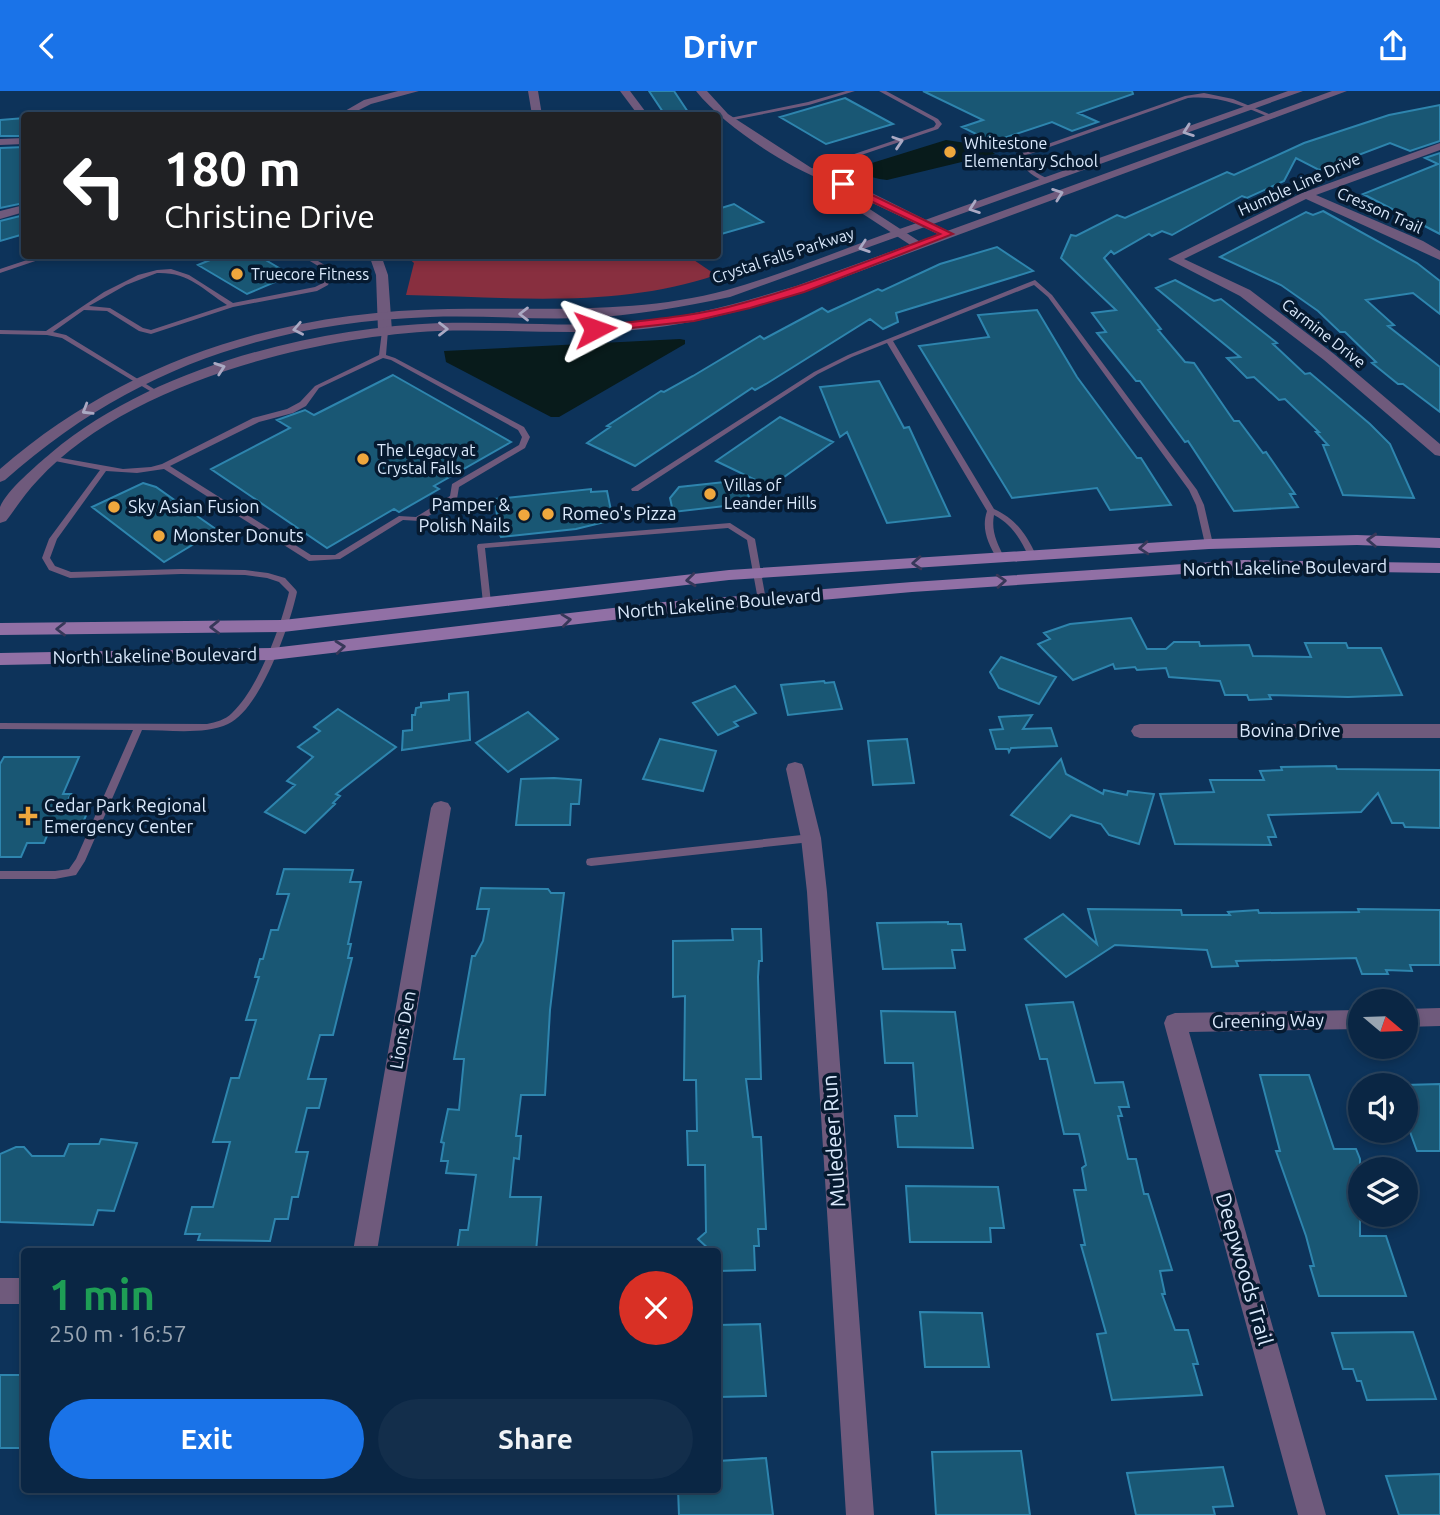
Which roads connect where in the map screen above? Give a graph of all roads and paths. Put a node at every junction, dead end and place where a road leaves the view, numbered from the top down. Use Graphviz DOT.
graph roads {
  1 [pos="414,91"];
  2 [pos="533,91"];
  3 [pos="625,91"];
  4 [pos="701,91"];
  5 [pos="852,91"];
  6 [pos="882,91"];
  7 [pos="1298,91"];
  8 [pos="1342,91"];
  9 [pos="1253,108"];
  10 [pos="347,112"];
  11 [pos="536,112"];
  12 [pos="641,112"];
  13 [pos="717,112"];
  14 [pos="1273,117"];
  15 [pos="723,120"];
  16 [pos="21,141"];
  17 [pos="0,142"];
  18 [pos="1440,146"];
  19 [pos="810,171"];
  20 [pos="1048,181"];
  21 [pos="1306,195"];
  22 [pos="21,209"];
  23 [pos="0,215"];
  24 [pos="929,224"];
  25 [pos="903,233"];
  26 [pos="948,234"];
  27 [pos="919,245"];
  28 [pos="1440,256"];
  29 [pos="38,259"];
  30 [pos="310,259"];
  31 [pos="376,259"];
  32 [pos="1174,259"];
  33 [pos="0,271"];
  34 [pos="232,306"];
  35 [pos="82,308"];
  36 [pos="385,316"];
  37 [pos="386,331"];
  38 [pos="0,332"];
  39 [pos="47,333"];
  40 [pos="890,342"];
  41 [pos="382,356"];
  42 [pos="138,381"];
  43 [pos="157,393"];
  44 [pos="1440,452"];
  45 [pos="53,459"];
  46 [pos="165,465"];
  47 [pos="104,468"];
  48 [pos="0,477"];
  49 [pos="635,489"];
  50 [pos="991,511"];
  51 [pos="0,519"];
  52 [pos="1440,543"];
  53 [pos="1209,544"];
  54 [pos="1032,555"];
  55 [pos="1000,557"];
  56 [pos="1440,568"];
  57 [pos="757,573"];
  58 [pos="762,600"];
  59 [pos="487,603"];
  60 [pos="283,626"];
  61 [pos="0,629"];
  62 [pos="272,654"];
  63 [pos="0,659"];
  64 [pos="0,726"];
  65 [pos="139,727"];
  66 [pos="1140,731"];
  67 [pos="1440,731"];
  68 [pos="794,769"];
  69 [pos="441,808"];
  70 [pos="811,838"];
  71 [pos="591,862"];
  72 [pos="0,875"];
  73 [pos="1440,1017"];
  74 [pos="1418,1018"];
  75 [pos="1348,1019"];
  76 [pos="1175,1023"];
  77 [pos="366,1248"];
  78 [pos="0,1291"];
  79 [pos="21,1291"];
  80 [pos="860,1515"];
  81 [pos="1312,1515"];
  1 -- 10 [label="street"];
  2 -- 11 [label="street"];
  3 -- 12 [label="street"];
  4 -- 13 [label="street"];
  5 -- 15 [label="lane"];
  19 -- 6 [label="lane, one-way"];
  7 -- 9 [label="street, Crystal Falls Parkway"];
  8 -- 14 [label="street, Crystal Falls Parkway"];
  9 -- 14 [label="lane"];
  9 -- 20 [label="street, Crystal Falls Parkway, one-way"];
  9 -- 20 [label="lane"];
  26 -- 14 [label="street, Crystal Falls Parkway, one-way"];
  15 -- 19 [label="street"];
  16 -- 17 [label="street"];
  18 -- 21 [label="street, Humble Line Drive"];
  19 -- 24 [label="street"];
  19 -- 25 [label="street"];
  20 -- 24 [label="street, Crystal Falls Parkway, one-way"];
  21 -- 28 [label="street, Cresson Trail"];
  21 -- 32 [label="street, Humble Line Drive"];
  22 -- 23 [label="street"];
  24 -- 25 [label="street, Crystal Falls Parkway"];
  24 -- 26 [label="street"];
  25 -- 27 [label="street"];
  25 -- 36 [label="street, Crystal Falls Parkway, one-way"];
  26 -- 27 [label="street, Crystal Falls Parkway"];
  37 -- 27 [label="street, Crystal Falls Parkway, one-way"];
  29 -- 33 [label="lane"];
  30 -- 34 [label="lane"];
  31 -- 36 [label="street"];
  32 -- 44 [label="street, Carmine Drive"];
  34 -- 35 [label="lane"];
  34 -- 35 [label="lane"];
  35 -- 39 [label="lane"];
  36 -- 37 [label="street"];
  36 -- 42 [label="street, Crystal Falls Parkway, one-way"];
  37 -- 41 [label="lane"];
  43 -- 37 [label="street, Crystal Falls Parkway, one-way"];
  38 -- 39 [label="lane"];
  39 -- 42 [label="lane"];
  40 -- 49 [label="lane"];
  40 -- 50 [label="lane"];
  40 -- 53 [label="lane"];
  41 -- 46 [label="lane"];
  41 -- 46 [label="lane"];
  42 -- 43 [label="lane"];
  42 -- 48 [label="street, Crystal Falls Parkway, one-way"];
  43 -- 45 [label="street, Crystal Falls Parkway"];
  45 -- 47 [label="lane"];
  45 -- 51 [label="street, Crystal Falls Parkway"];
  46 -- 47 [label="lane"];
  47 -- 60 [label="lane"];
  50 -- 54 [label="lane"];
  50 -- 55 [label="lane"];
  52 -- 53 [label="main road, North Lakeline Boulevard, one-way"];
  53 -- 54 [label="main road, North Lakeline Boulevard, one-way"];
  54 -- 55 [label="main road, North Lakeline Boulevard"];
  55 -- 57 [label="main road, North Lakeline Boulevard, one-way"];
  58 -- 56 [label="main road, North Lakeline Boulevard, one-way"];
  57 -- 58 [label="lane"];
  57 -- 59 [label="main road, North Lakeline Boulevard, one-way"];
  57 -- 59 [label="lane"];
  62 -- 58 [label="main road, North Lakeline Boulevard, one-way"];
  59 -- 60 [label="main road, North Lakeline Boulevard"];
  60 -- 61 [label="main road, North Lakeline Boulevard, one-way"];
  60 -- 62 [label="lane"];
  62 -- 63 [label="main road, North Lakeline Boulevard"];
  62 -- 65 [label="lane"];
  64 -- 65 [label="lane"];
  65 -- 72 [label="lane"];
  66 -- 67 [label="street, Bovina Drive"];
  68 -- 70 [label="street, Muledeer Run"];
  69 -- 77 [label="street, Lions Den"];
  70 -- 71 [label="lane"];
  70 -- 80 [label="street, Muledeer Run"];
  73 -- 74 [label="street"];
  75 -- 76 [label="street, Greening Way"];
  76 -- 81 [label="street, Deepwoods Trail"];
  78 -- 79 [label="street"];
}
